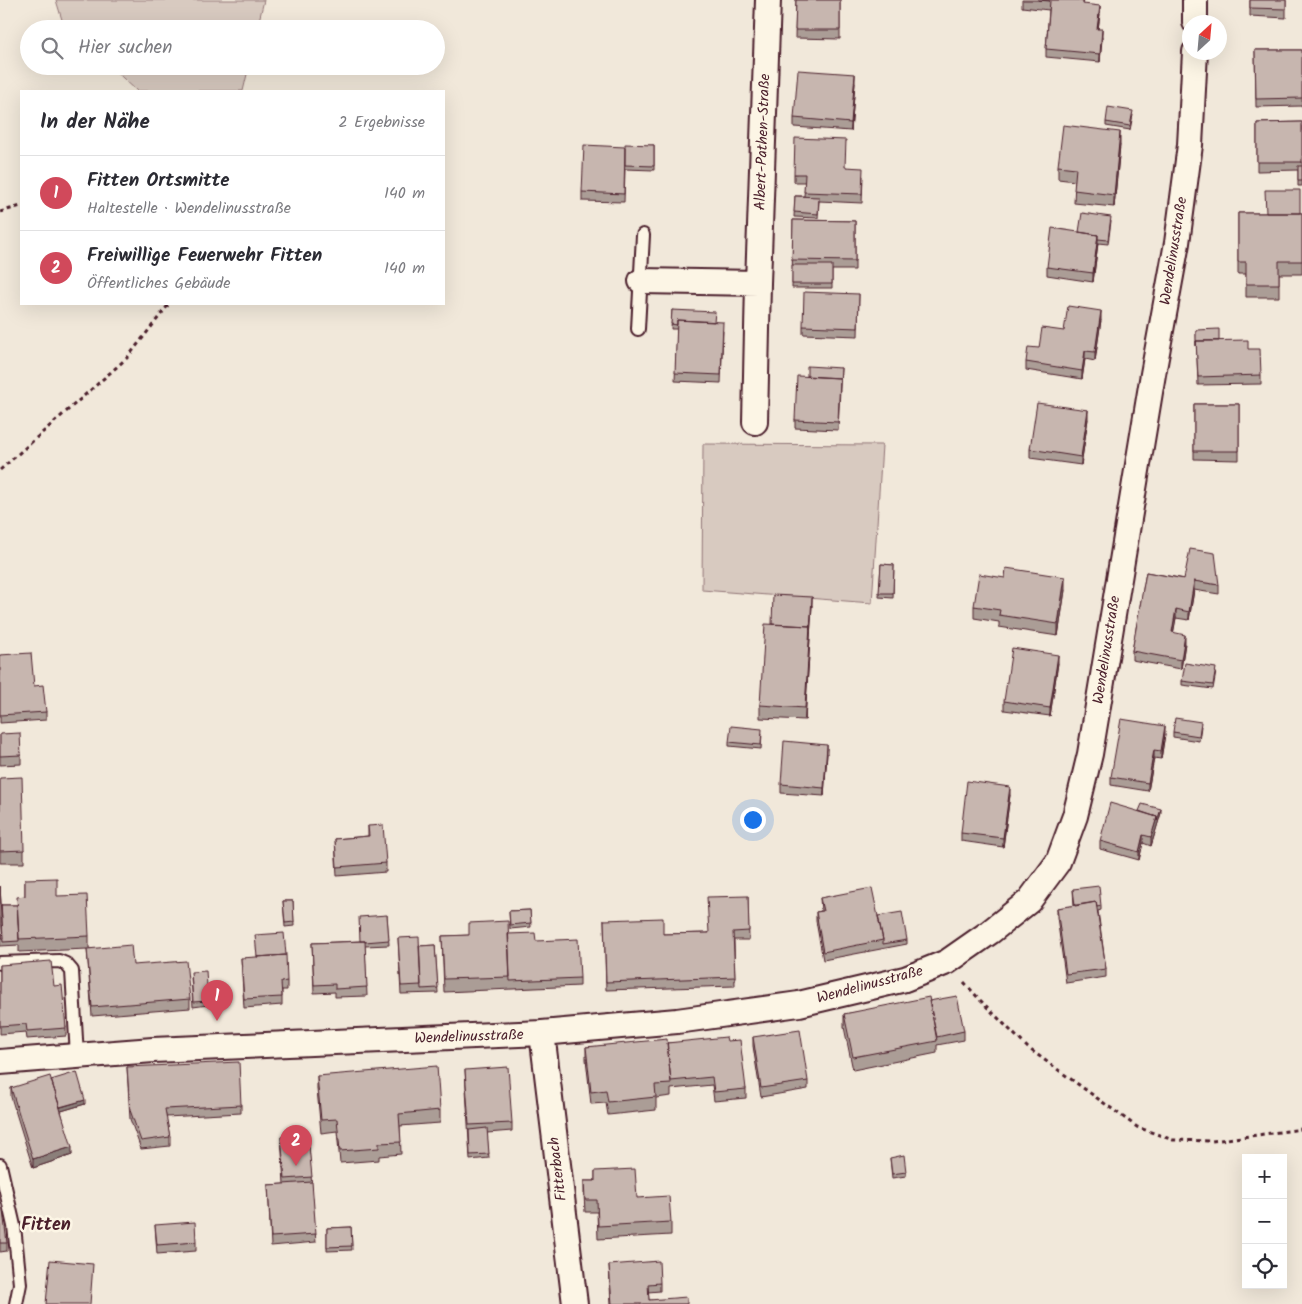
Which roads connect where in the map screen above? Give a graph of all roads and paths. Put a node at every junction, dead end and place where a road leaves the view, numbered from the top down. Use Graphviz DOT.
graph roads {
  1 [pos="768,0"];
  2 [pos="1195,0"];
  3 [pos="1195,15"];
  4 [pos="1195,60"];
  5 [pos="20,206"];
  6 [pos="0,212"];
  7 [pos="642,235"];
  8 [pos="641,281"];
  9 [pos="758,283"];
  10 [pos="168,305"];
  11 [pos="638,329"];
  12 [pos="755,422"];
  13 [pos="0,470"];
  14 [pos="947,962"];
  15 [pos="0,963"];
  16 [pos="542,1033"];
  17 [pos="77,1056"];
  18 [pos="0,1062"];
  19 [pos="1302,1129"];
  20 [pos="0,1164"];
  21 [pos="16,1304"];
  22 [pos="574,1304"];
  1 -- 9 [label="street, Albert-Pathen-Straße"];
  2 -- 3 [label="street"];
  4 -- 14 [label="street, Wendelinusstraße"];
  5 -- 6 [label="path"];
  7 -- 8 [label="lane"];
  8 -- 9 [label="street"];
  8 -- 11 [label="lane"];
  9 -- 12 [label="street, Albert-Pathen-Straße"];
  10 -- 13 [label="path"];
  14 -- 16 [label="street, Wendelinusstraße"];
  14 -- 19 [label="path"];
  15 -- 17 [label="lane"];
  16 -- 17 [label="street, Wendelinusstraße"];
  16 -- 22 [label="street, Fitterbach"];
  17 -- 18 [label="street, Wendelinusstraße"];
  20 -- 21 [label="lane"];
}
